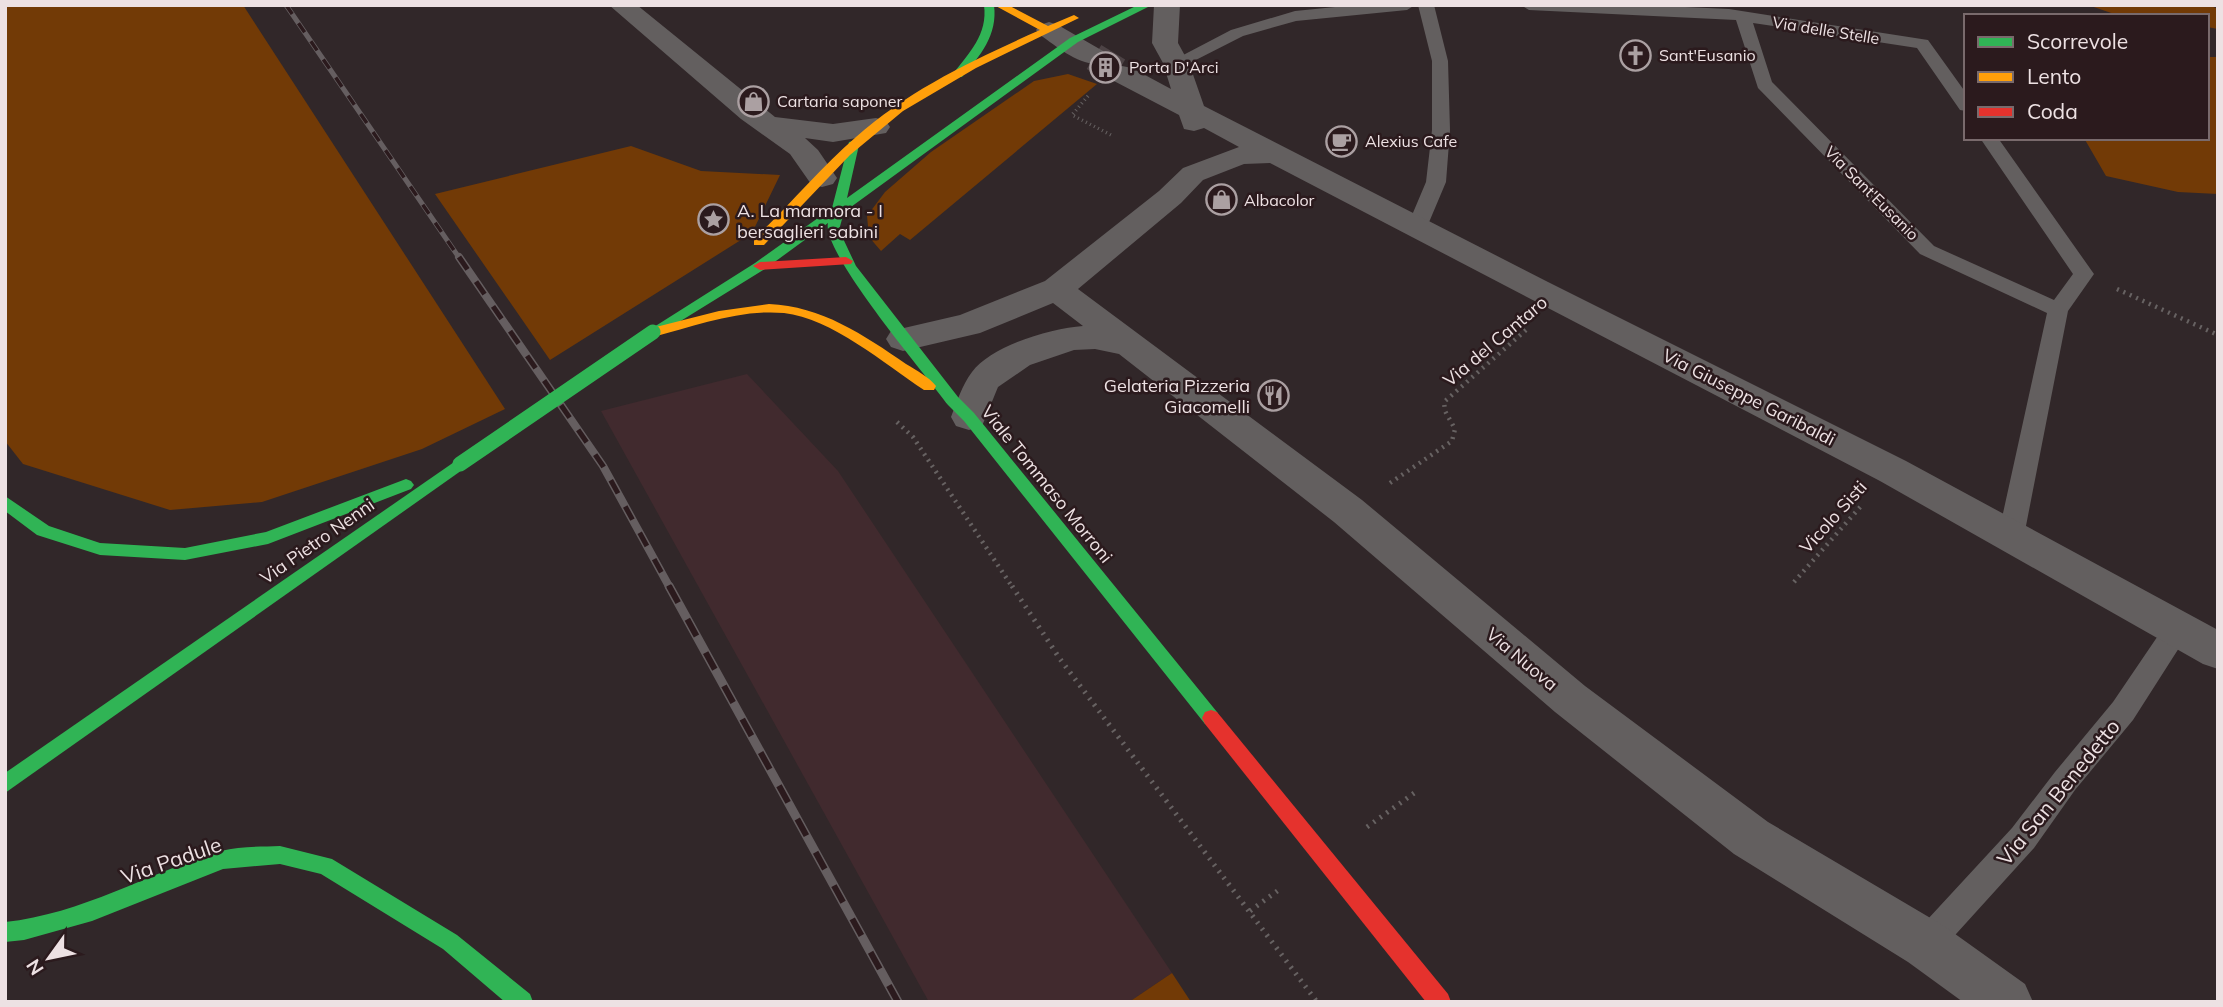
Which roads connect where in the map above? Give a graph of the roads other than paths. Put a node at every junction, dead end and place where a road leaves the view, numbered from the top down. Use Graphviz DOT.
graph roads {
  1 [pos="621,5"];
  2 [pos="1147,5"];
  3 [pos="1167,5"];
  4 [pos="1407,5"];
  5 [pos="1426,5"];
  6 [pos="1529,5"];
  7 [pos="999,6"];
  8 [pos="1085,12"];
  9 [pos="1743,17"];
  10 [pos="1104,25"];
  11 [pos="1060,36"];
  12 [pos="1094,57"];
  13 [pos="1175,62"];
  14 [pos="1122,74"];
  15 [pos="958,75"];
  16 [pos="1964,103"];
  17 [pos="1192,111"];
  18 [pos="765,124"];
  19 [pos="876,127"];
  20 [pos="1990,140"];
  21 [pos="853,145"];
  22 [pos="1273,154"];
  23 [pos="1193,174"];
  24 [pos="822,178"];
  25 [pos="837,210"];
  26 [pos="1417,227"];
  27 [pos="846,261"];
  28 [pos="760,266"];
  29 [pos="1058,289"];
  30 [pos="2058,310"];
  31 [pos="653,332"];
  32 [pos="904,339"];
  33 [pos="1127,344"];
  34 [pos="961,409"];
  35 [pos="460,464"];
  36 [pos="5,502"];
  37 [pos="2011,536"];
  38 [pos="2177,629"];
  39 [pos="2218,651"];
  40 [pos="5,784"];
  41 [pos="5,932"];
  42 [pos="1926,944"];
  43 [pos="522,1002"];
  44 [pos="1440,1002"];
  45 [pos="2007,1002"];
  1 -- 18 [label="street"];
  2 -- 10 [label="main road"];
  3 -- 13 [label="street"];
  4 -- 13 [label="lane"];
  5 -- 26 [label="lane"];
  6 -- 9 [label="lane, Via delle Stelle"];
  7 -- 11 [label="main road"];
  7 -- 15 [label="main road"];
  8 -- 11 [label="main road"];
  9 -- 16 [label="lane, Via delle Stelle"];
  9 -- 30 [label="lane, Via Sant'Eusanio"];
  10 -- 11 [label="main road"];
  10 -- 11 [label="main road"];
  11 -- 12 [label="street"];
  11 -- 15 [label="main road"];
  11 -- 25 [label="main road"];
  13 -- 17 [label="street"];
  14 -- 17 [label="street, Via Giuseppe Garibaldi"];
  15 -- 19 [label="main road"];
  17 -- 22 [label="street, Via Giuseppe Garibaldi"];
  17 -- 23 [label="street"];
  18 -- 19 [label="street"];
  18 -- 24 [label="street"];
  19 -- 21 [label="main road"];
  20 -- 30 [label="lane"];
  21 -- 24 [label="main road"];
  21 -- 25 [label="main road, Viale Tommaso Morroni"];
  22 -- 23 [label="street"];
  22 -- 26 [label="street, Via Giuseppe Garibaldi"];
  23 -- 29 [label="street"];
  24 -- 31 [label="main road"];
  25 -- 27 [label="main road, Viale Tommaso Morroni"];
  25 -- 28 [label="main road"];
  26 -- 37 [label="street, Via Giuseppe Garibaldi"];
  27 -- 28 [label="main road"];
  27 -- 32 [label="main road, Viale Tommaso Morroni"];
  28 -- 31 [label="main road"];
  29 -- 32 [label="street"];
  29 -- 33 [label="street, Via Nuova"];
  30 -- 37 [label="lane"];
  31 -- 34 [label="main road"];
  31 -- 35 [label="main road, Via Pietro Nenni, bridge"];
  32 -- 34 [label="main road, Viale Tommaso Morroni"];
  33 -- 34 [label="street"];
  33 -- 42 [label="street, Via Nuova"];
  34 -- 44 [label="main road, Viale Tommaso Morroni"];
  35 -- 36 [label="main road"];
  35 -- 40 [label="main road, Via Pietro Nenni"];
  37 -- 38 [label="street, Via Giuseppe Garibaldi"];
  38 -- 39 [label="street, Via Giuseppe Garibaldi"];
  38 -- 42 [label="lane, Via San Benedetto"];
  41 -- 43 [label="main road, Via Padule"];
  42 -- 45 [label="street, Via Nuova"];
}
